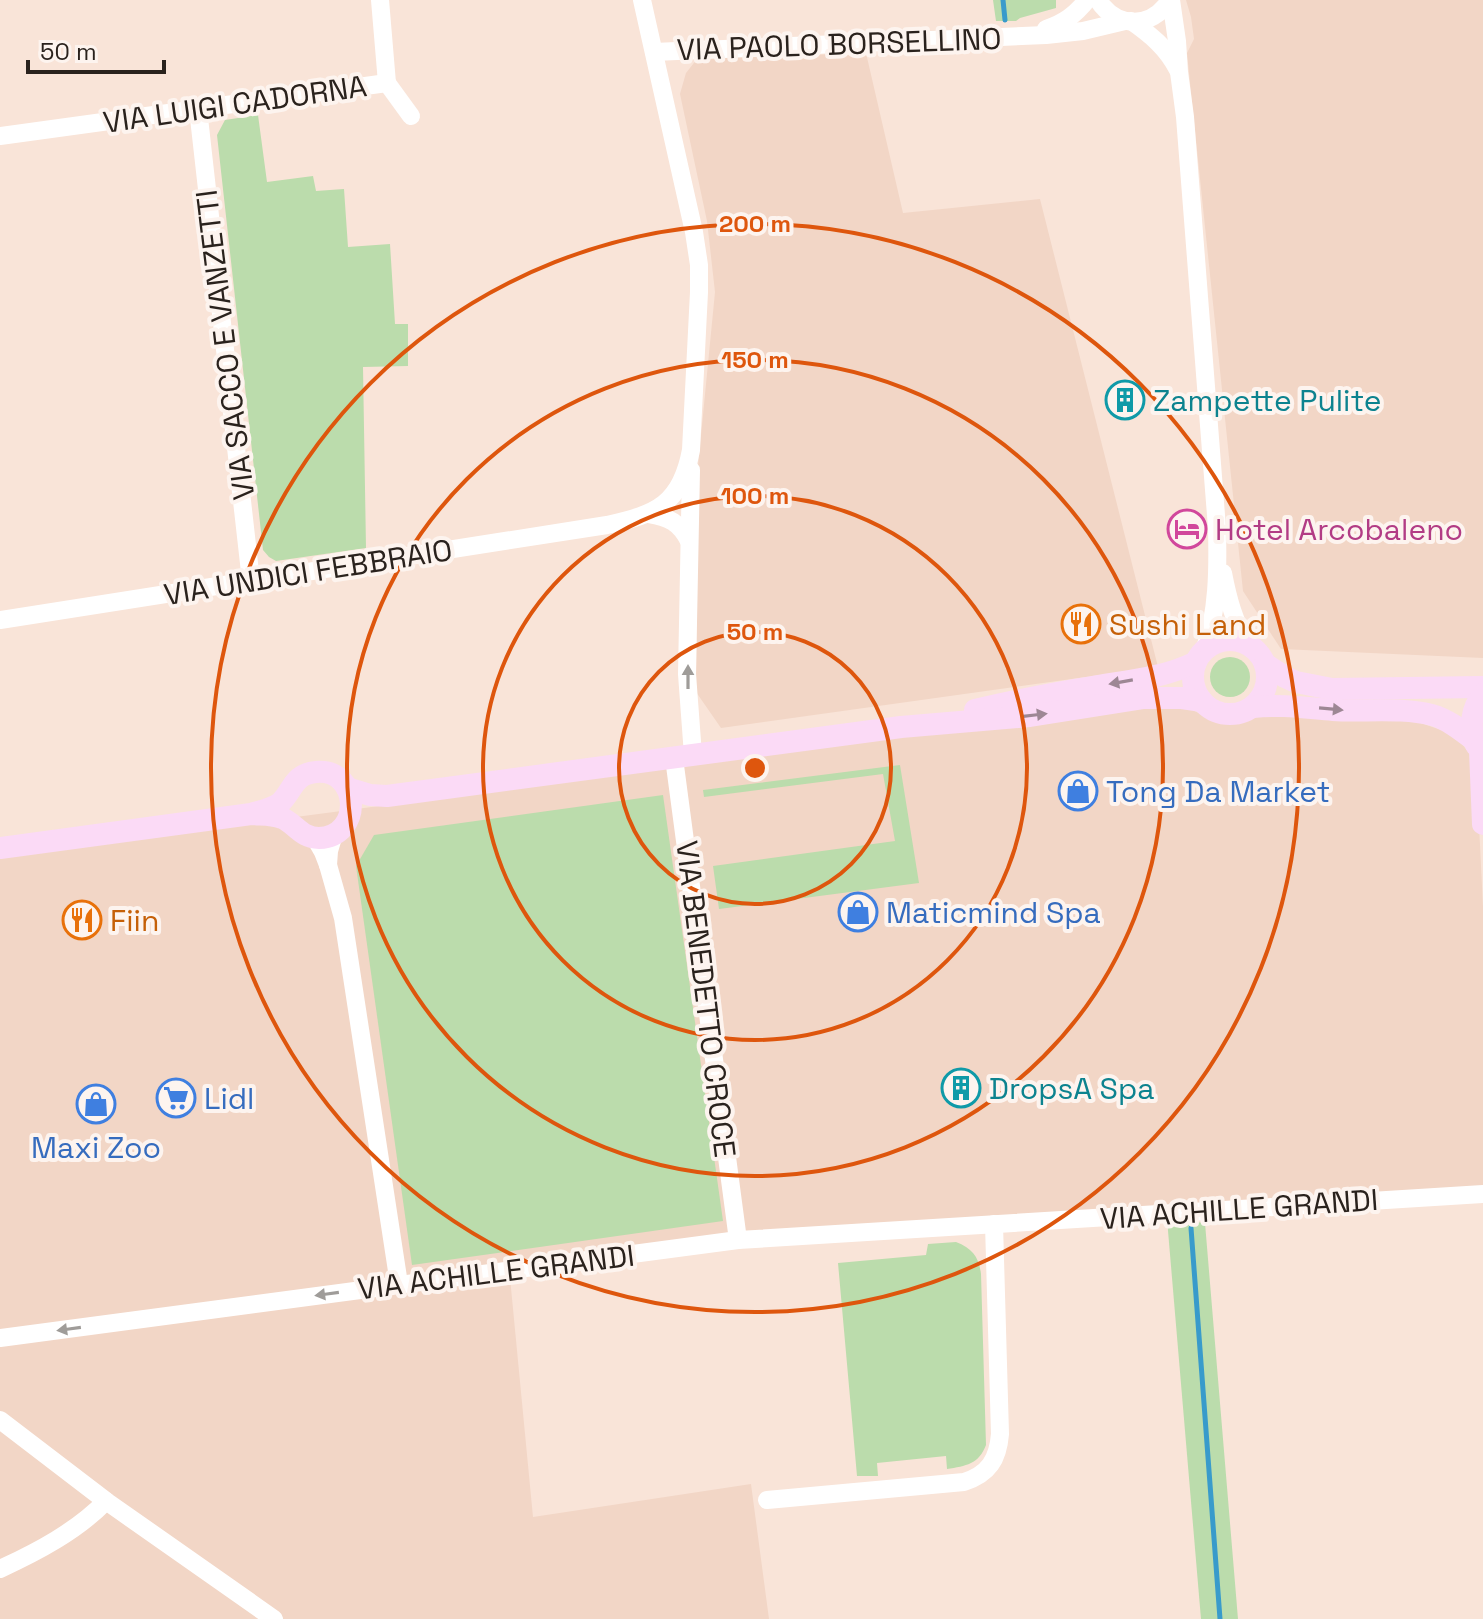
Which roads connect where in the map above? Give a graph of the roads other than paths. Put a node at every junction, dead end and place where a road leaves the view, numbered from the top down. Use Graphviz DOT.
graph roads {
  1 [pos="380,0"];
  2 [pos="642,0"];
  3 [pos="1087,0"];
  4 [pos="1098,0"];
  5 [pos="1170,0"];
  6 [pos="1128,21"];
  7 [pos="1024,36"];
  8 [pos="654,52"];
  9 [pos="1179,72"];
  10 [pos="387,83"];
  11 [pos="198,109"];
  12 [pos="411,116"];
  13 [pos="0,136"];
  14 [pos="691,450"];
  15 [pos="649,514"];
  16 [pos="689,541"];
  17 [pos="1218,551"];
  18 [pos="251,581"];
  19 [pos="0,620"];
  20 [pos="1248,645"];
  21 [pos="1200,656"];
  22 [pos="1265,664"];
  23 [pos="1483,687"];
  24 [pos="1483,694"];
  25 [pos="1202,701"];
  26 [pos="1253,707"];
  27 [pos="901,727"];
  28 [pos="1479,748"];
  29 [pos="684,756"];
  30 [pos="347,788"];
  31 [pos="286,796"];
  32 [pos="387,796"];
  33 [pos="251,814"];
  34 [pos="349,817"];
  35 [pos="290,823"];
  36 [pos="1483,824"];
  37 [pos="324,836"];
  38 [pos="0,848"];
  39 [pos="1483,1194"];
  40 [pos="994,1224"];
  41 [pos="738,1240"];
  42 [pos="399,1284"];
  43 [pos="0,1338"];
  44 [pos="0,1420"];
  45 [pos="767,1500"];
  46 [pos="106,1501"];
  47 [pos="0,1569"];
  48 [pos="274,1619"];
  1 -- 10 [label="street, VIA LUIGI CADORNA"];
  2 -- 8 [label="street"];
  3 -- 7 [label="street, VIA PAOLO BORSELLINO"];
  4 -- 6 [label="street"];
  5 -- 6 [label="street, VIA PAOLO BORSELLINO"];
  5 -- 9 [label="street"];
  6 -- 7 [label="street, VIA PAOLO BORSELLINO"];
  6 -- 9 [label="street"];
  7 -- 8 [label="street, VIA PAOLO BORSELLINO"];
  8 -- 14 [label="street"];
  9 -- 17 [label="street"];
  10 -- 11 [label="street, VIA LUIGI CADORNA"];
  10 -- 12 [label="street"];
  11 -- 13 [label="street, VIA LUIGI CADORNA"];
  11 -- 18 [label="street, VIA SACCO E VANZETTI"];
  14 -- 15 [label="street"];
  14 -- 16 [label="street, VIA BENEDETTO CROCE"];
  15 -- 16 [label="street"];
  15 -- 18 [label="street, VIA UNDICI FEBBRAIO"];
  29 -- 16 [label="street, VIA BENEDETTO CROCE, one-way"];
  17 -- 20 [label="street"];
  17 -- 21 [label="street"];
  18 -- 19 [label="street, VIA UNDICI FEBBRAIO"];
  20 -- 21 [label="main road"];
  20 -- 22 [label="main road"];
  21 -- 25 [label="main road"];
  21 -- 27 [label="main road, one-way"];
  22 -- 23 [label="main road"];
  22 -- 26 [label="main road"];
  24 -- 28 [label="main road"];
  25 -- 26 [label="main road"];
  27 -- 25 [label="main road, one-way"];
  26 -- 28 [label="main road, one-way"];
  27 -- 29 [label="main road"];
  28 -- 36 [label="main road"];
  29 -- 32 [label="main road"];
  29 -- 41 [label="street, VIA BENEDETTO CROCE"];
  30 -- 31 [label="main road"];
  30 -- 32 [label="main road"];
  30 -- 34 [label="main road"];
  31 -- 33 [label="main road"];
  31 -- 35 [label="main road"];
  32 -- 34 [label="main road"];
  33 -- 35 [label="main road"];
  33 -- 38 [label="main road"];
  34 -- 37 [label="main road"];
  35 -- 37 [label="main road"];
  37 -- 42 [label="street"];
  39 -- 40 [label="street, VIA ACHILLE GRANDI"];
  40 -- 41 [label="street, VIA ACHILLE GRANDI"];
  40 -- 45 [label="street"];
  41 -- 42 [label="street, VIA ACHILLE GRANDI"];
  42 -- 43 [label="street, VIA ACHILLE GRANDI, one-way"];
  44 -- 46 [label="street"];
  46 -- 47 [label="street"];
  46 -- 48 [label="street"];
}
